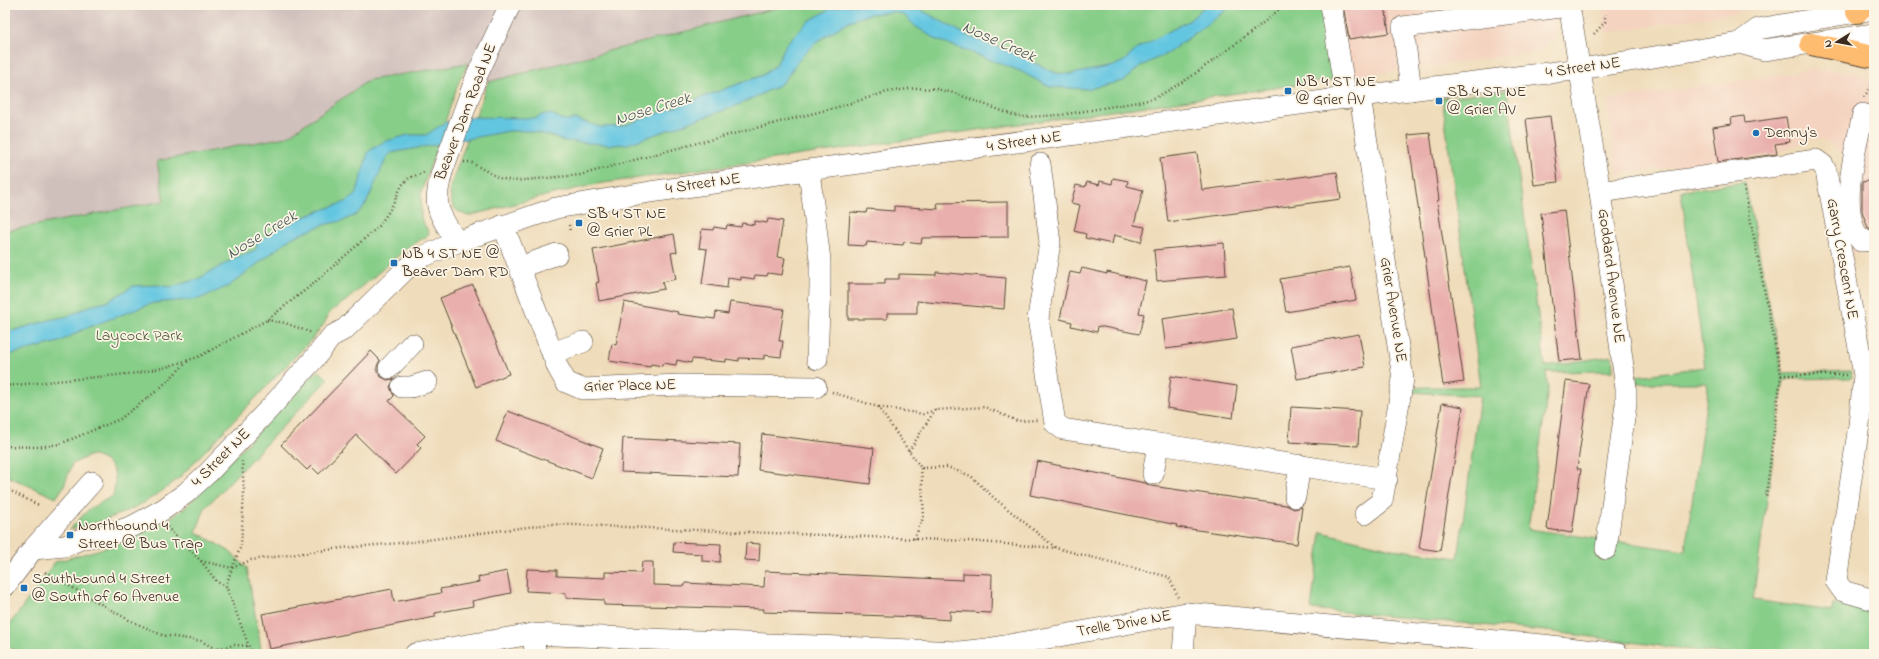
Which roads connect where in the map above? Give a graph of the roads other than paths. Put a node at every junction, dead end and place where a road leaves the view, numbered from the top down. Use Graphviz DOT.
graph roads {
  1 [pos="510,5"];
  2 [pos="1331,5"];
  3 [pos="1569,6"];
  4 [pos="1865,9"];
  5 [pos="1874,34"];
  6 [pos="1739,43"];
  7 [pos="1811,44"];
  8 [pos="1874,57"];
  9 [pos="1581,69"];
  10 [pos="1411,90"];
  11 [pos="1353,98"];
  12 [pos="1862,107"];
  13 [pos="1040,164"];
  14 [pos="810,171"];
  15 [pos="1600,192"];
  16 [pos="503,225"];
  17 [pos="1874,240"];
  18 [pos="457,242"];
  19 [pos="557,254"];
  20 [pos="520,267"];
  21 [pos="583,342"];
  22 [pos="412,344"];
  23 [pos="552,353"];
  24 [pos="817,359"];
  25 [pos="389,368"];
  26 [pos="427,382"];
  27 [pos="402,387"];
  28 [pos="816,387"];
  29 [pos="1866,424"];
  30 [pos="1158,444"];
  31 [pos="1300,465"];
  32 [pos="1153,474"];
  33 [pos="1387,479"];
  34 [pos="92,482"];
  35 [pos="1295,497"];
  36 [pos="1365,514"];
  37 [pos="33,549"];
  38 [pos="1606,549"];
  39 [pos="5,586"];
  40 [pos="1874,600"];
  41 [pos="1186,613"];
  42 [pos="532,634"];
  43 [pos="1542,649"];
  44 [pos="987,652"];
  45 [pos="424,653"];
  46 [pos="536,654"];
  47 [pos="1183,654"];
  48 [pos="1618,654"];
  1 -- 18 [label="street, Beaver Dam Road NE, bridge"];
  2 -- 11 [label="street, Grier Avenue NE"];
  3 -- 9 [label="street, Goddard Avenue NE"];
  3 -- 10 [label="street"];
  4 -- 6 [label="street, 4 Street NE"];
  5 -- 7 [label="street, 4 Street NE"];
  6 -- 7 [label="street, 4 Street NE"];
  6 -- 9 [label="street, 4 Street NE"];
  7 -- 8 [label="main road"];
  9 -- 10 [label="street, 4 Street NE"];
  9 -- 15 [label="street, Goddard Avenue NE"];
  10 -- 11 [label="street, 4 Street NE"];
  11 -- 14 [label="street, 4 Street NE"];
  11 -- 33 [label="street, Grier Avenue NE"];
  12 -- 17 [label="street"];
  13 -- 30 [label="street"];
  14 -- 16 [label="street, 4 Street NE"];
  14 -- 24 [label="street"];
  15 -- 29 [label="street, Garry Crescent NE"];
  15 -- 38 [label="street, Goddard Avenue NE"];
  16 -- 18 [label="street, 4 Street NE"];
  16 -- 20 [label="street, Grier Place NE"];
  18 -- 37 [label="street, 4 Street NE"];
  19 -- 20 [label="street"];
  20 -- 23 [label="street, Grier Place NE"];
  21 -- 23 [label="street"];
  22 -- 25 [label="street"];
  23 -- 28 [label="street, Grier Place NE"];
  26 -- 27 [label="street"];
  29 -- 40 [label="street, Garry Crescent NE"];
  30 -- 31 [label="street"];
  30 -- 32 [label="street"];
  31 -- 33 [label="street"];
  31 -- 35 [label="street"];
  33 -- 36 [label="street, Grier Avenue NE"];
  34 -- 37 [label="street"];
  37 -- 39 [label="street"];
  41 -- 43 [label="street, Trelle Drive NE"];
  41 -- 44 [label="street, Trelle Drive NE"];
  41 -- 47 [label="street"];
  42 -- 44 [label="street, Trelle Drive NE"];
  42 -- 45 [label="street, Trelle Drive NE"];
  42 -- 46 [label="street"];
  43 -- 48 [label="street, Trelle Drive NE"];
}
